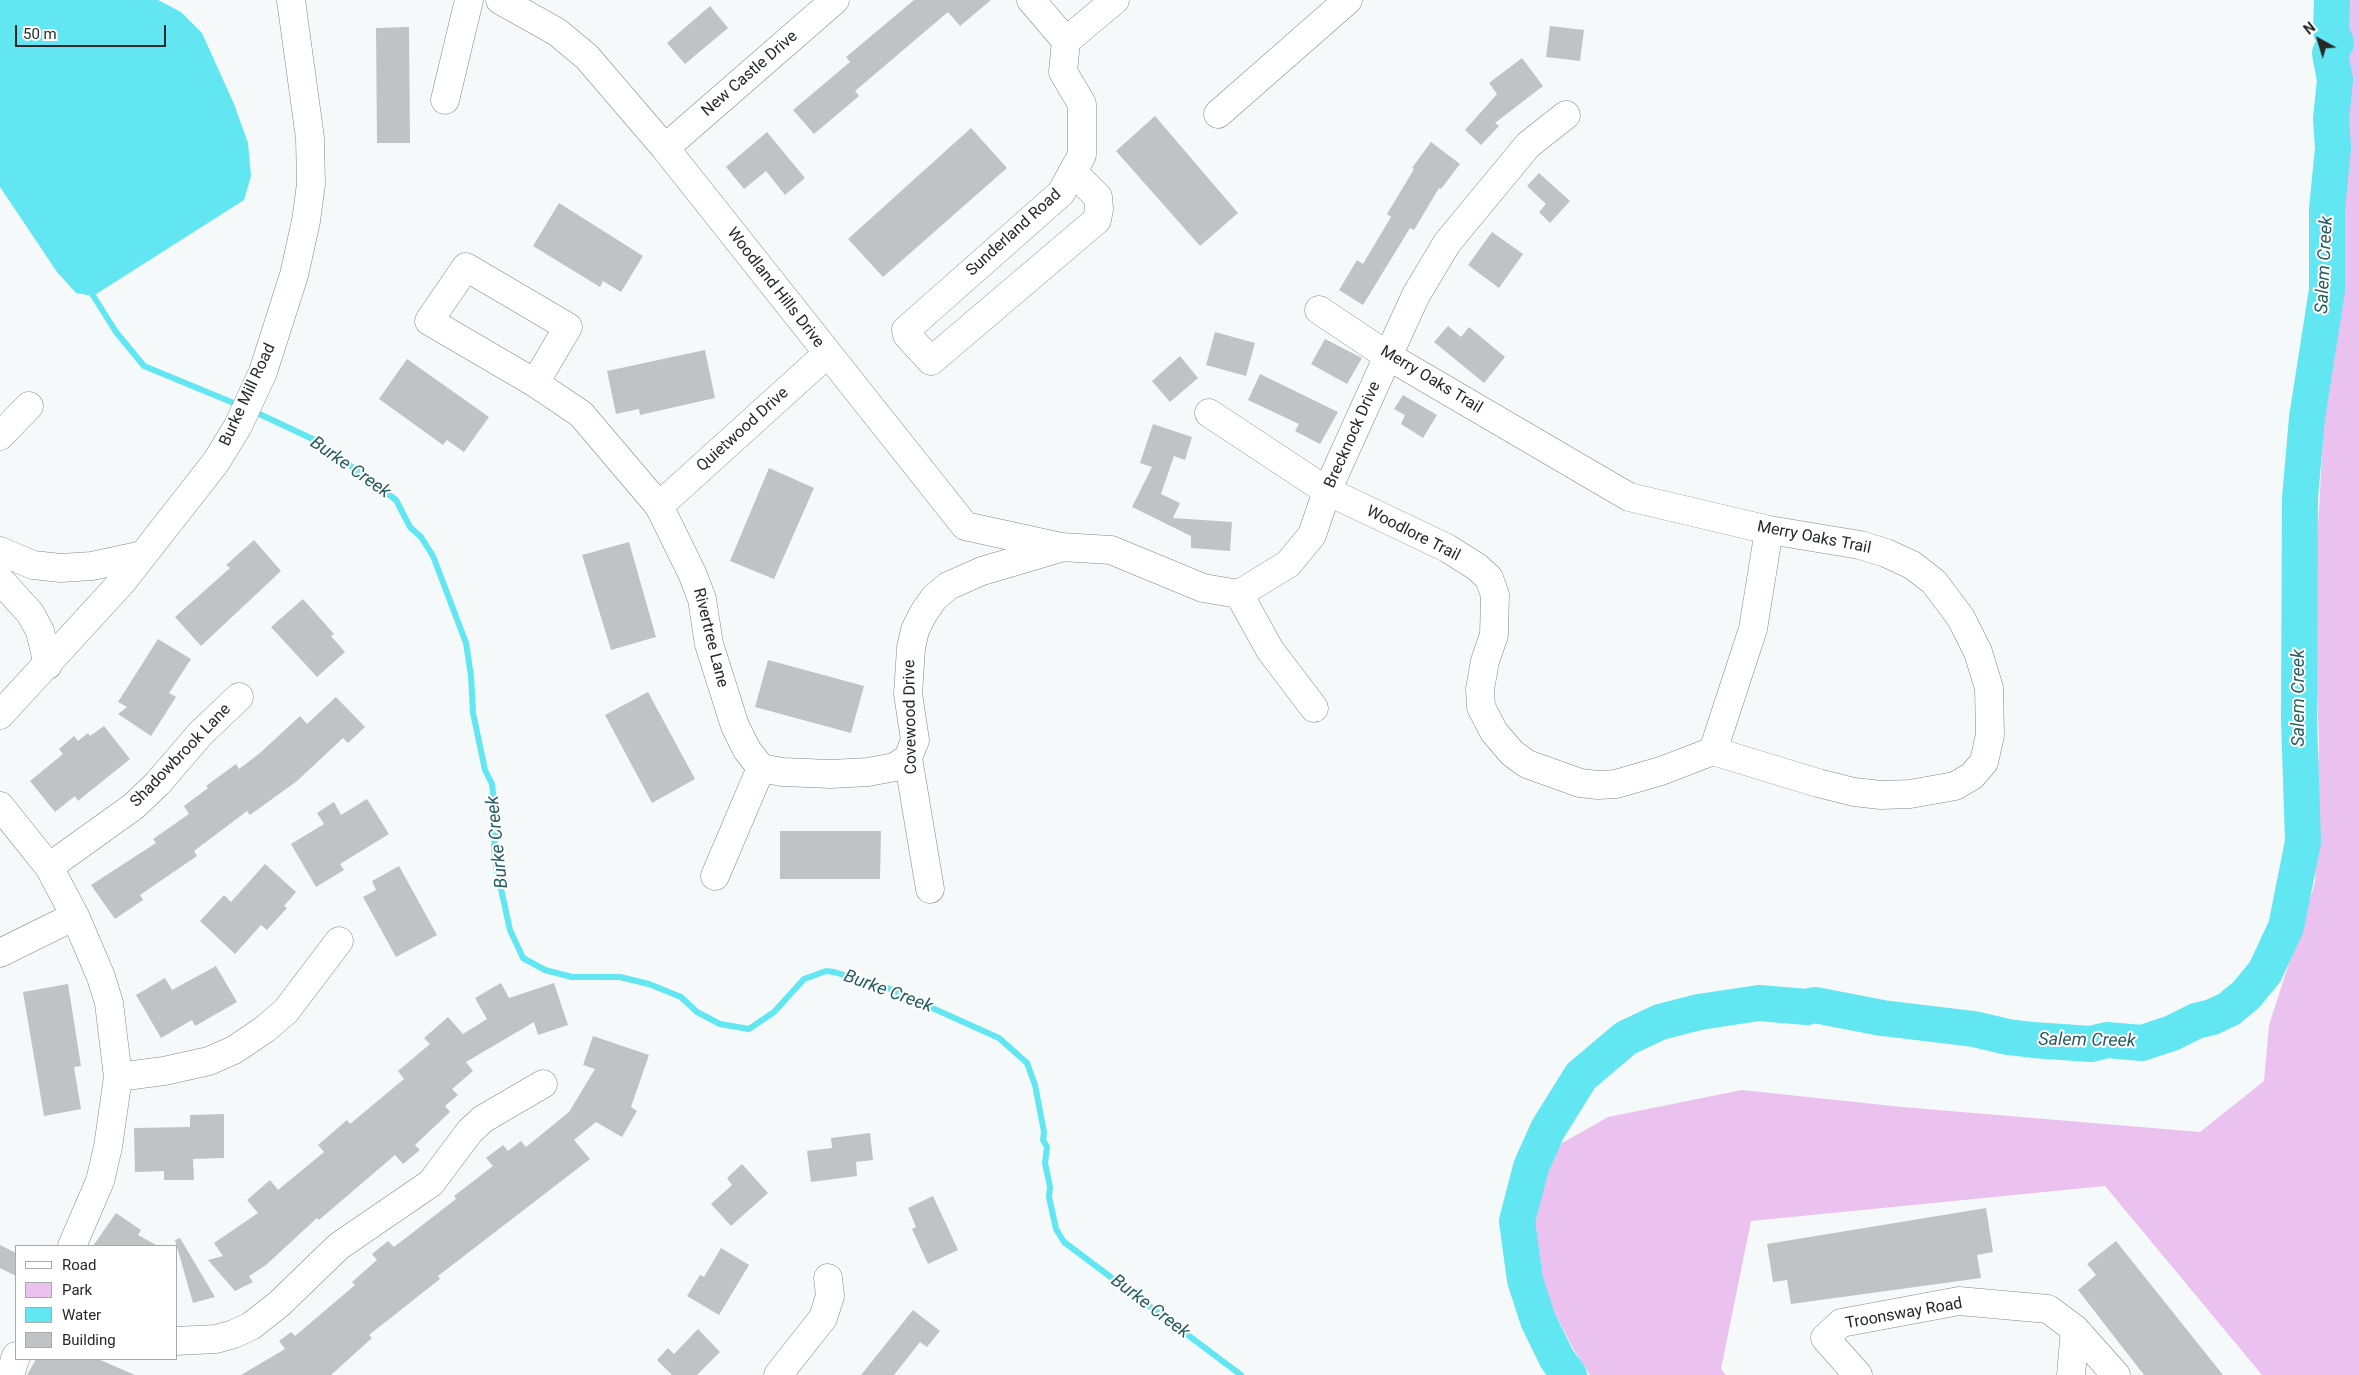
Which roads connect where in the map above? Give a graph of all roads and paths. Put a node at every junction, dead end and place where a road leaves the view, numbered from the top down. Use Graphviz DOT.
graph roads {
  1 [pos="290,0"];
  2 [pos="468,0"];
  3 [pos="500,0"];
  4 [pos="835,0"];
  5 [pos="1031,0"];
  6 [pos="1115,0"];
  7 [pos="1348,0"];
  8 [pos="1066,41"];
  9 [pos="445,100"];
  10 [pos="1218,114"];
  11 [pos="1566,115"];
  12 [pos="665,148"];
  13 [pos="1073,172"];
  14 [pos="1319,310"];
  15 [pos="827,354"];
  16 [pos="1388,356"];
  17 [pos="535,383"];
  18 [pos="29,406"];
  19 [pos="1209,413"];
  20 [pos="0,436"];
  21 [pos="1327,492"];
  22 [pos="659,506"];
  23 [pos="1769,530"];
  24 [pos="1062,547"];
  25 [pos="0,551"];
  26 [pos="144,556"];
  27 [pos="0,580"];
  28 [pos="1239,594"];
  29 [pos="48,665"];
  30 [pos="239,697"];
  31 [pos="1314,708"];
  32 [pos="0,715"];
  33 [pos="1713,750"];
  34 [pos="908,758"];
  35 [pos="761,768"];
  36 [pos="0,806"];
  37 [pos="48,867"];
  38 [pos="715,876"];
  39 [pos="930,889"];
  40 [pos="75,916"];
  41 [pos="340,941"];
  42 [pos="0,953"];
  43 [pos="118,1077"];
  44 [pos="543,1084"];
  45 [pos="72,1245"];
  46 [pos="828,1278"];
  47 [pos="2075,1329"];
  48 [pos="178,1341"];
  49 [pos="15,1359"];
  50 [pos="10,1375"];
  51 [pos="778,1375"];
  52 [pos="1858,1375"];
  53 [pos="2071,1375"];
  54 [pos="2116,1375"];
  1 -- 26 [label="street, Burke Mill Road"];
  2 -- 9 [label="street"];
  3 -- 12 [label="street, Woodland Hills Drive"];
  4 -- 12 [label="street, New Castle Drive"];
  5 -- 8 [label="street"];
  6 -- 8 [label="street"];
  7 -- 10 [label="street"];
  8 -- 13 [label="street, Sunderland Road"];
  11 -- 16 [label="street, Brecknock Drive"];
  12 -- 15 [label="street, Woodland Hills Drive"];
  13 -- 13 [label="street, Sunderland Road"];
  14 -- 16 [label="street, Merry Oaks Trail"];
  15 -- 22 [label="street, Quietwood Drive"];
  15 -- 24 [label="street, Woodland Hills Drive"];
  16 -- 21 [label="street, Brecknock Drive"];
  16 -- 23 [label="street, Merry Oaks Trail"];
  17 -- 17 [label="street, Rivertree Lane"];
  17 -- 22 [label="street, Rivertree Lane"];
  18 -- 20 [label="street"];
  19 -- 21 [label="street, Woodlore Trail"];
  21 -- 28 [label="street, Brecknock Drive"];
  21 -- 33 [label="street, Woodlore Trail"];
  22 -- 35 [label="street, Rivertree Lane"];
  23 -- 33 [label="street"];
  23 -- 33 [label="street, Merry Oaks Trail"];
  24 -- 28 [label="street"];
  24 -- 34 [label="street, Covewood Drive"];
  25 -- 26 [label="street"];
  26 -- 29 [label="street, Burke Mill Road"];
  27 -- 29 [label="street"];
  28 -- 31 [label="street"];
  29 -- 32 [label="street, Burke Mill Road"];
  30 -- 37 [label="street, Shadowbrook Lane"];
  34 -- 35 [label="street"];
  34 -- 39 [label="street, Covewood Drive"];
  35 -- 38 [label="street"];
  36 -- 37 [label="street"];
  37 -- 40 [label="street"];
  40 -- 42 [label="street"];
  40 -- 43 [label="street"];
  41 -- 43 [label="street"];
  43 -- 45 [label="street"];
  44 -- 48 [label="street"];
  46 -- 51 [label="street"];
  47 -- 52 [label="street, Troonsway Road"];
  47 -- 53 [label="street"];
  47 -- 54 [label="street"];
  49 -- 50 [label="street"];
}
